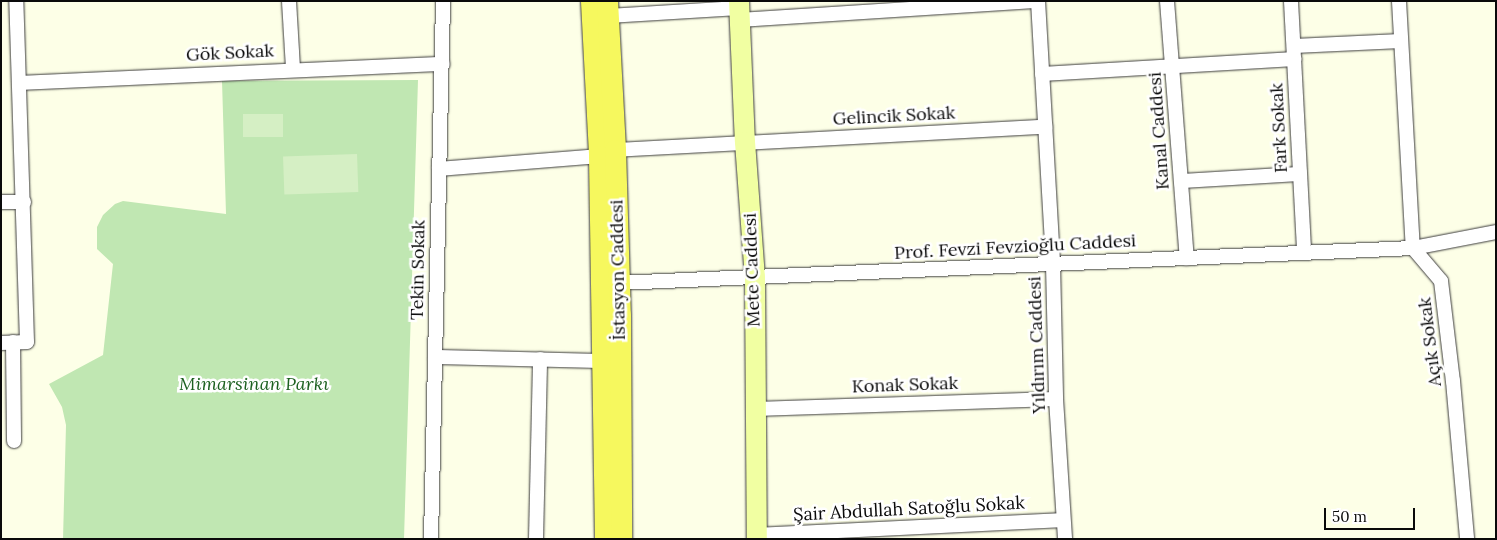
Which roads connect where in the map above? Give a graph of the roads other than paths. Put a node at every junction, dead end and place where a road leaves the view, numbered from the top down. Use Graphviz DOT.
graph roads {
  1 [pos="16,1"];
  2 [pos="289,1"];
  3 [pos="443,1"];
  4 [pos="591,1"];
  5 [pos="1034,1"];
  6 [pos="1038,1"];
  7 [pos="1167,1"];
  8 [pos="1291,1"];
  9 [pos="1399,1"];
  10 [pos="608,9"];
  11 [pos="739,10"];
  12 [pos="1402,41"];
  13 [pos="1295,52"];
  14 [pos="443,64"];
  15 [pos="1172,67"];
  16 [pos="293,69"];
  17 [pos="1042,74"];
  18 [pos="20,83"];
  19 [pos="1045,127"];
  20 [pos="745,142"];
  21 [pos="607,153"];
  22 [pos="439,169"];
  23 [pos="1300,174"];
  24 [pos="1181,181"];
  25 [pos="1,202"];
  26 [pos="24,202"];
  27 [pos="1496,232"];
  28 [pos="1413,248"];
  29 [pos="1304,253"];
  30 [pos="1187,258"];
  31 [pos="1053,264"];
  32 [pos="755,277"];
  33 [pos="618,283"];
  34 [pos="14,342"];
  35 [pos="435,357"];
  36 [pos="540,359"];
  37 [pos="603,361"];
  38 [pos="1056,399"];
  39 [pos="755,409"];
  40 [pos="14,441"];
  41 [pos="1063,520"];
  42 [pos="757,537"];
  43 [pos="431,539"];
  44 [pos="536,539"];
  45 [pos="604,539"];
  46 [pos="621,539"];
  47 [pos="1064,539"];
  48 [pos="1467,539"];
  1 -- 18 [label="street"];
  2 -- 16 [label="street"];
  3 -- 14 [label="street, Tekin Sokak"];
  4 -- 21 [label="main road, İstasyon Caddesi"];
  5 -- 11 [label="street"];
  6 -- 17 [label="street, Yıldırım Caddesi"];
  7 -- 15 [label="street, Kanal Caddesi"];
  8 -- 13 [label="street, Fark Sokak"];
  9 -- 12 [label="street"];
  10 -- 11 [label="street"];
  10 -- 21 [label="main road, İstasyon Caddesi"];
  11 -- 20 [label="street, Mete Caddesi"];
  12 -- 13 [label="street"];
  12 -- 28 [label="street"];
  13 -- 15 [label="street"];
  13 -- 23 [label="street, Fark Sokak"];
  14 -- 16 [label="street, Gök Sokak"];
  14 -- 22 [label="street, Tekin Sokak"];
  15 -- 17 [label="street"];
  15 -- 24 [label="street, Kanal Caddesi"];
  16 -- 18 [label="street, Gök Sokak"];
  17 -- 19 [label="street, Yıldırım Caddesi"];
  18 -- 26 [label="street"];
  19 -- 20 [label="street, Gelincik Sokak"];
  19 -- 31 [label="street, Yıldırım Caddesi"];
  20 -- 21 [label="street, Gelincik Sokak"];
  20 -- 32 [label="street, Mete Caddesi"];
  21 -- 22 [label="street, Gelincik Sokak"];
  21 -- 33 [label="main road, İstasyon Caddesi"];
  21 -- 37 [label="main road, İstasyon Caddesi"];
  22 -- 35 [label="street, Tekin Sokak"];
  23 -- 24 [label="street"];
  23 -- 29 [label="street, Fark Sokak"];
  24 -- 30 [label="street, Kanal Caddesi"];
  25 -- 26 [label="street"];
  26 -- 34 [label="street"];
  27 -- 28 [label="street, Prof. Fevzi Fevzioğlu Caddesi"];
  28 -- 29 [label="street, Prof. Fevzi Fevzioğlu Caddesi"];
  28 -- 48 [label="street, Açık Sokak"];
  29 -- 30 [label="street, Prof. Fevzi Fevzioğlu Caddesi"];
  30 -- 31 [label="street, Prof. Fevzi Fevzioğlu Caddesi"];
  31 -- 32 [label="street, Prof. Fevzi Fevzioğlu Caddesi"];
  31 -- 38 [label="street, Yıldırım Caddesi"];
  32 -- 33 [label="street, Prof. Fevzi Fevzioğlu Caddesi"];
  32 -- 39 [label="street, Mete Caddesi"];
  33 -- 46 [label="main road, İstasyon Caddesi"];
  34 -- 40 [label="street"];
  35 -- 36 [label="street"];
  35 -- 43 [label="street, Tekin Sokak"];
  36 -- 37 [label="street"];
  36 -- 44 [label="street"];
  37 -- 45 [label="main road, İstasyon Caddesi"];
  38 -- 39 [label="street, Konak Sokak"];
  38 -- 41 [label="street, Yıldırım Caddesi"];
  39 -- 42 [label="street, Mete Caddesi"];
  41 -- 42 [label="street, Şair Abdullah Satoğlu Sokak"];
  41 -- 47 [label="street, Yıldırım Caddesi"];
}
